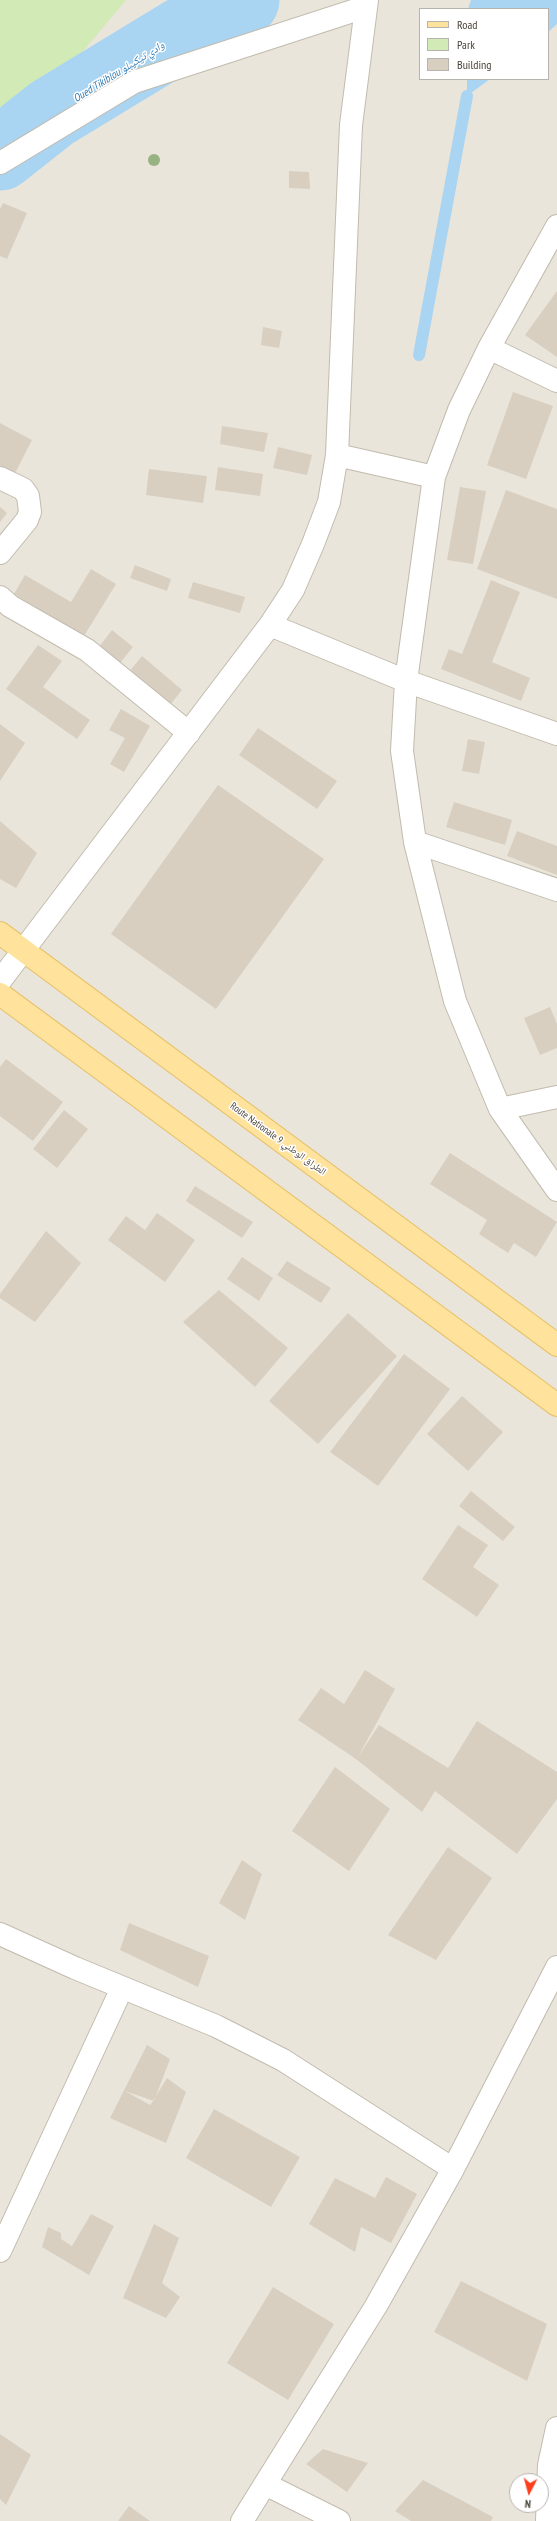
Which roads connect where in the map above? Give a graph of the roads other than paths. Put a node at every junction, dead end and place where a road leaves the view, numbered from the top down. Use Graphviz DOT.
graph roads {
  1 [pos="366,4"];
  2 [pos="0,163"];
  3 [pos="557,226"];
  4 [pos="489,348"];
  5 [pos="557,381"];
  6 [pos="337,455"];
  7 [pos="434,477"];
  8 [pos="0,478"];
  9 [pos="0,553"];
  10 [pos="0,597"];
  11 [pos="270,625"];
  12 [pos="406,681"];
  13 [pos="189,733"];
  14 [pos="557,734"];
  15 [pos="415,842"];
  16 [pos="557,890"];
  17 [pos="0,933"];
  18 [pos="24,950"];
  19 [pos="0,981"];
  20 [pos="0,994"];
  21 [pos="557,1097"];
  22 [pos="500,1109"];
  23 [pos="557,1190"];
  24 [pos="557,1345"];
  25 [pos="557,1405"];
  26 [pos="0,1934"];
  27 [pos="557,1967"];
  28 [pos="122,1988"];
  29 [pos="453,2169"];
  30 [pos="0,2251"];
  31 [pos="557,2428"];
  32 [pos="265,2484"];
  33 [pos="242,2521"];
  34 [pos="339,2521"];
  35 [pos="547,2521"];
  1 -- 2 [label="street"];
  1 -- 6 [label="street"];
  3 -- 4 [label="street"];
  4 -- 5 [label="street"];
  4 -- 7 [label="street"];
  6 -- 7 [label="street"];
  6 -- 11 [label="street"];
  7 -- 12 [label="street"];
  8 -- 9 [label="street"];
  10 -- 13 [label="street"];
  11 -- 12 [label="street"];
  11 -- 13 [label="street"];
  12 -- 14 [label="street"];
  12 -- 15 [label="street"];
  13 -- 18 [label="street"];
  15 -- 16 [label="street"];
  15 -- 22 [label="street"];
  17 -- 18 [label="main road, Route Nationale الطراق الوطني 9"];
  18 -- 19 [label="street"];
  18 -- 24 [label="main road, Route Nationale الطراق الوطني 9"];
  20 -- 25 [label="main road"];
  21 -- 22 [label="street"];
  22 -- 23 [label="street"];
  26 -- 28 [label="street"];
  27 -- 29 [label="street"];
  28 -- 29 [label="street"];
  28 -- 30 [label="street"];
  29 -- 32 [label="street"];
  31 -- 35 [label="street"];
  32 -- 33 [label="street"];
  32 -- 34 [label="street"];
}
